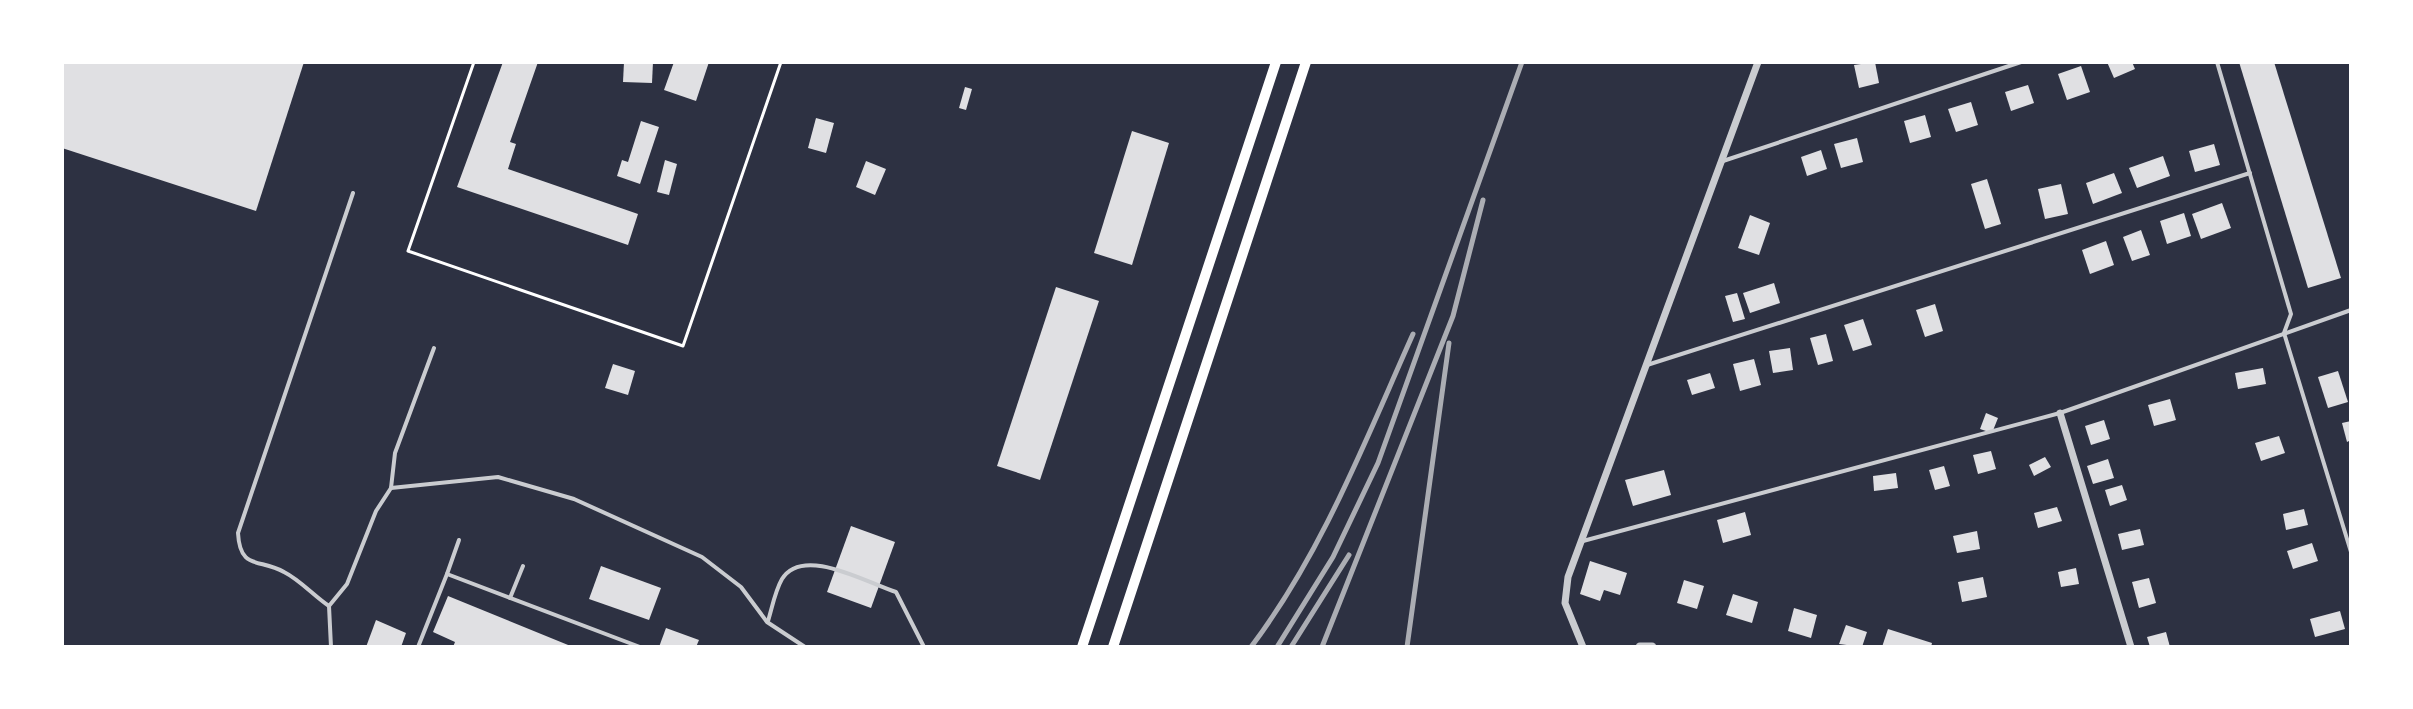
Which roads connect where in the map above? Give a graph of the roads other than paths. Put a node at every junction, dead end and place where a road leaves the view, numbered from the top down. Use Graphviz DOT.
graph roads {
  1 [pos="1276,62"];
  2 [pos="1306,62"];
  3 [pos="1758,62"];
  4 [pos="2021,62"];
  5 [pos="2217,62"];
  6 [pos="1723,161"];
  7 [pos="2250,173"];
  8 [pos="353,193"];
  9 [pos="2351,310"];
  10 [pos="2284,333"];
  11 [pos="434,348"];
  12 [pos="1647,365"];
  13 [pos="2060,413"];
  14 [pos="391,488"];
  15 [pos="459,540"];
  16 [pos="1583,541"];
  17 [pos="2351,552"];
  18 [pos="523,566"];
  19 [pos="447,574"];
  20 [pos="510,598"];
  21 [pos="329,606"];
  22 [pos="767,622"];
  23 [pos="331,647"];
  24 [pos="418,647"];
  25 [pos="640,647"];
  26 [pos="805,647"];
  27 [pos="924,647"];
  28 [pos="1082,647"];
  29 [pos="1113,647"];
  30 [pos="1583,647"];
  31 [pos="1640,647"];
  32 [pos="1652,647"];
  33 [pos="2131,647"];
  1 -- 28 [label="main road"];
  2 -- 29 [label="main road"];
  3 -- 6 [label="street"];
  4 -- 6 [label="lane"];
  5 -- 7 [label="lane"];
  6 -- 12 [label="street"];
  7 -- 10 [label="lane"];
  7 -- 12 [label="lane"];
  8 -- 21 [label="lane"];
  9 -- 10 [label="lane"];
  10 -- 13 [label="lane"];
  10 -- 17 [label="lane"];
  11 -- 14 [label="lane"];
  12 -- 16 [label="street"];
  13 -- 16 [label="lane"];
  13 -- 33 [label="street"];
  14 -- 21 [label="lane"];
  14 -- 22 [label="lane"];
  15 -- 19 [label="lane"];
  16 -- 30 [label="street"];
  18 -- 20 [label="lane"];
  19 -- 20 [label="lane"];
  19 -- 24 [label="lane"];
  20 -- 25 [label="lane"];
  21 -- 23 [label="lane"];
  22 -- 26 [label="lane"];
  22 -- 27 [label="lane"];
  31 -- 32 [label="street"];
}
